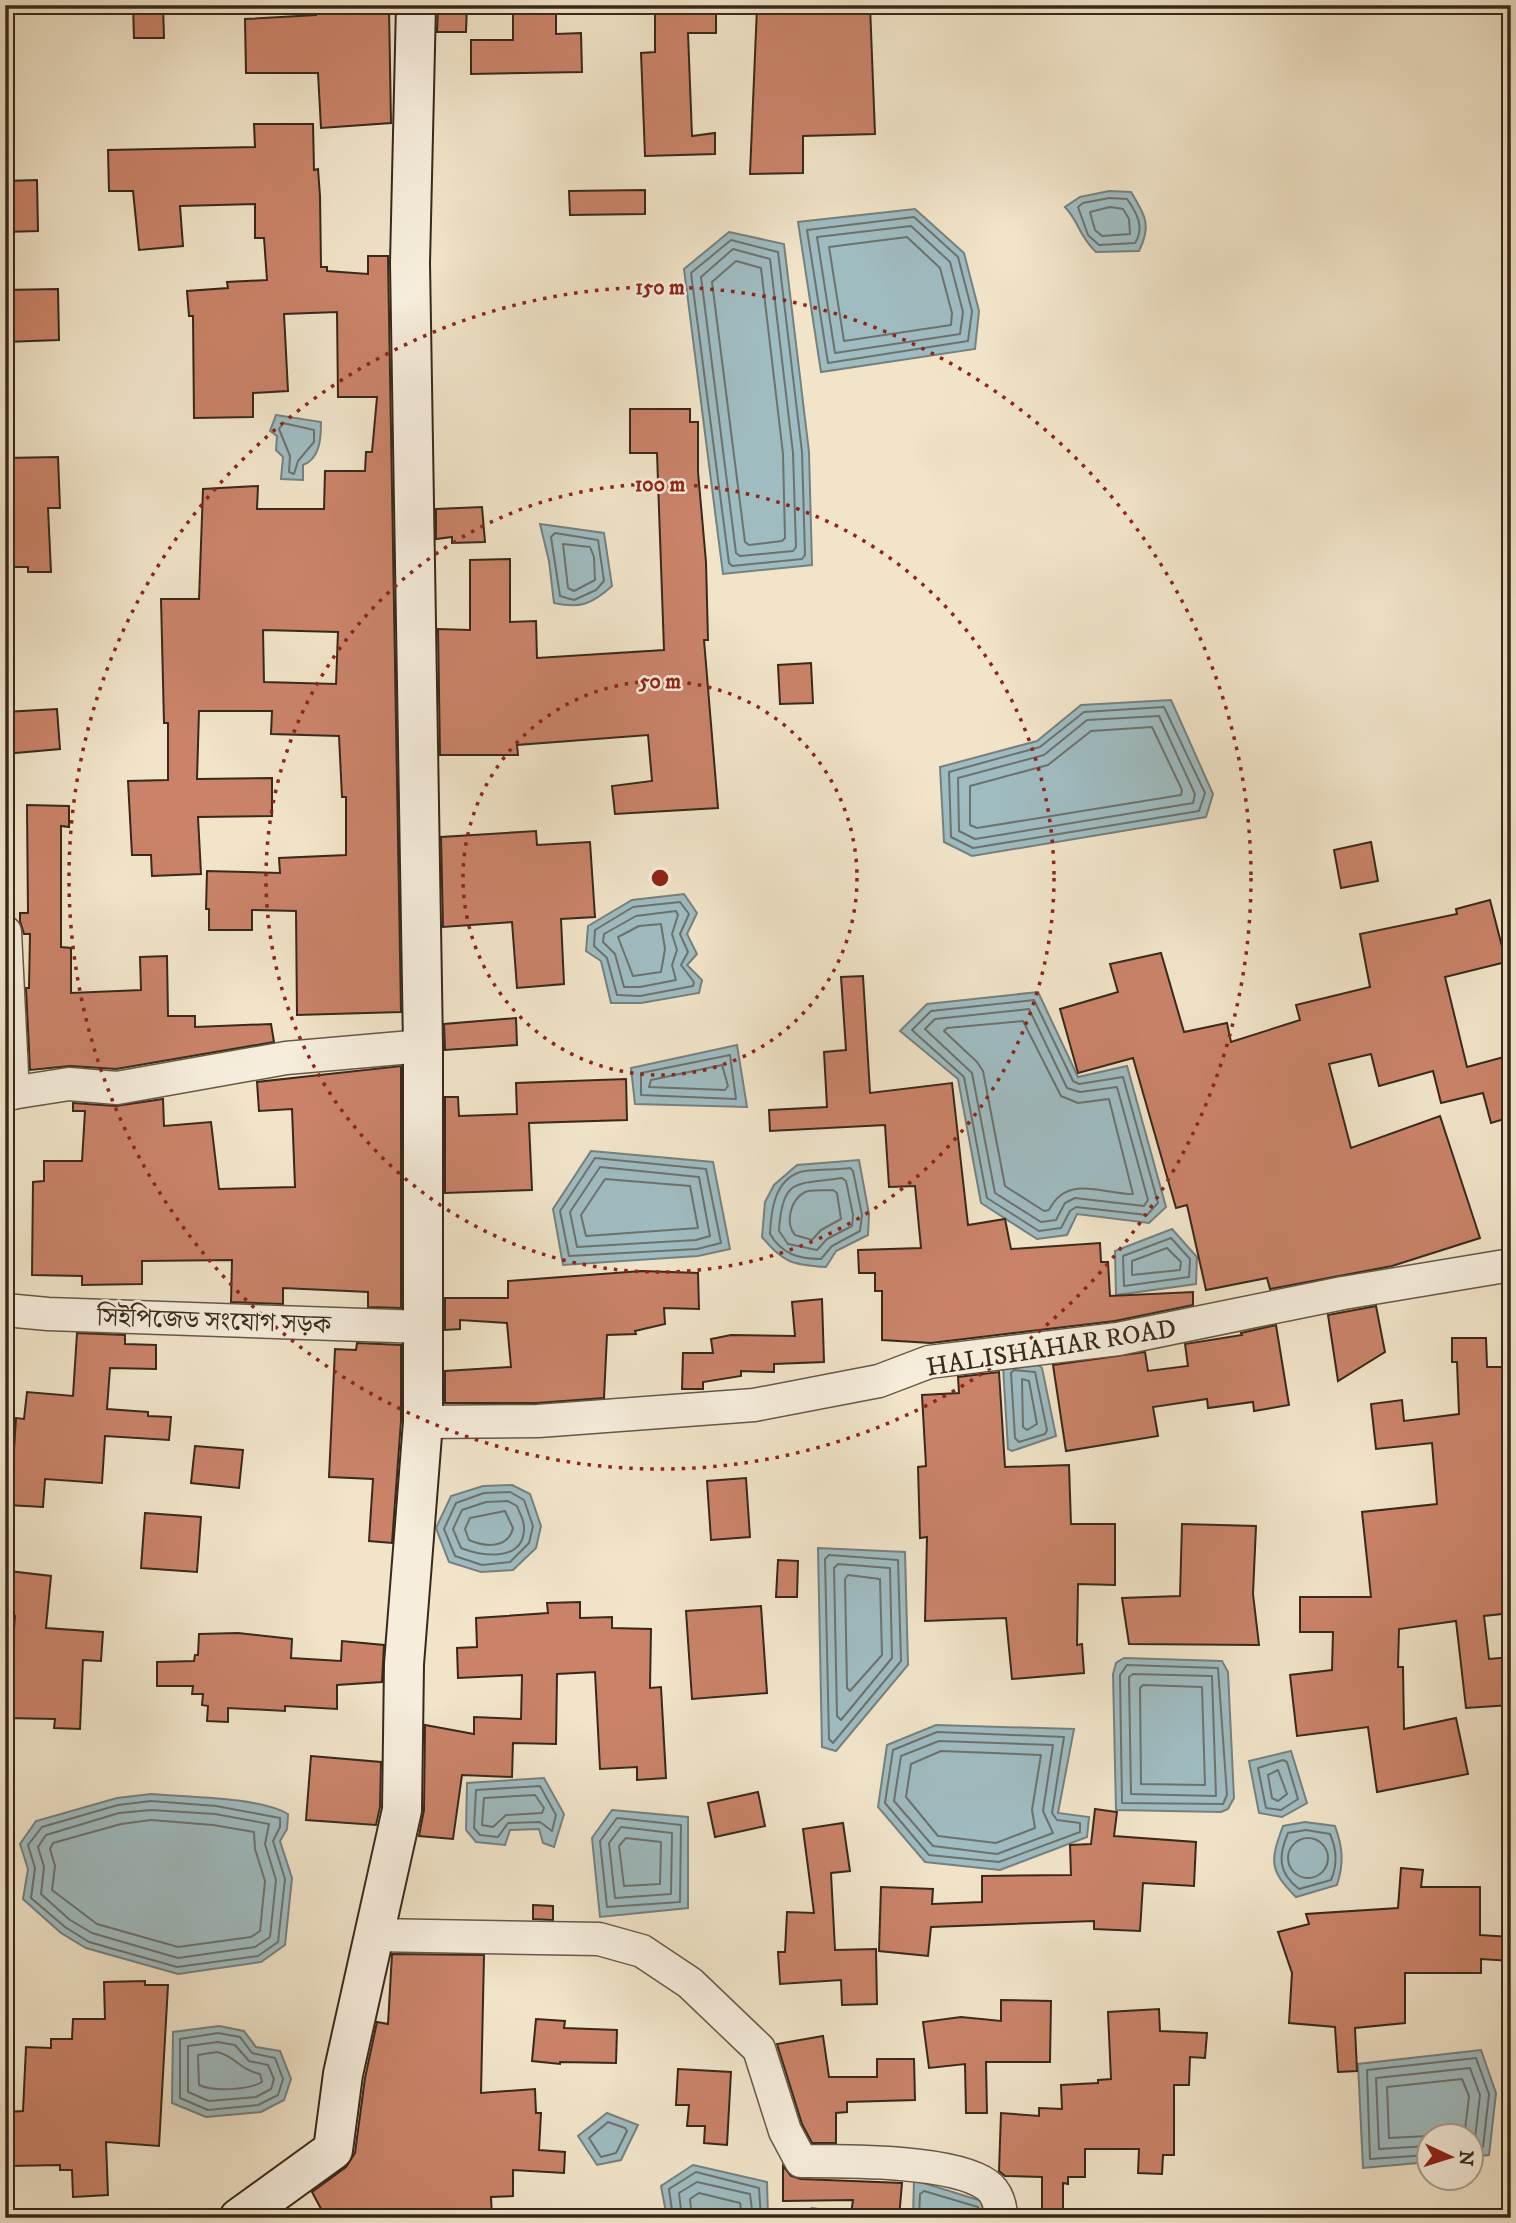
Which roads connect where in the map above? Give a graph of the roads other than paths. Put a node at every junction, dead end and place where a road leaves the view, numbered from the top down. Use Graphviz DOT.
graph roads {
  1 [pos="416,5"];
  2 [pos="5,932"];
  3 [pos="423,1046"];
  4 [pos="9,1094"];
  5 [pos="1511,1265"];
  6 [pos="5,1310"];
  7 [pos="423,1327"];
  8 [pos="423,1422"];
  9 [pos="374,1935"];
  10 [pos="239,2218"];
  11 [pos="1001,2218"];
  1 -- 3 [label="street"];
  2 -- 4 [label="street"];
  3 -- 4 [label="street"];
  3 -- 7 [label="street"];
  5 -- 8 [label="street, HALISHAHAR ROAD"];
  6 -- 7 [label="street, সিইপিজেড সংযোগ সড়ক"];
  7 -- 8 [label="street"];
  8 -- 9 [label="street"];
  9 -- 10 [label="street"];
  9 -- 11 [label="street"];
}
